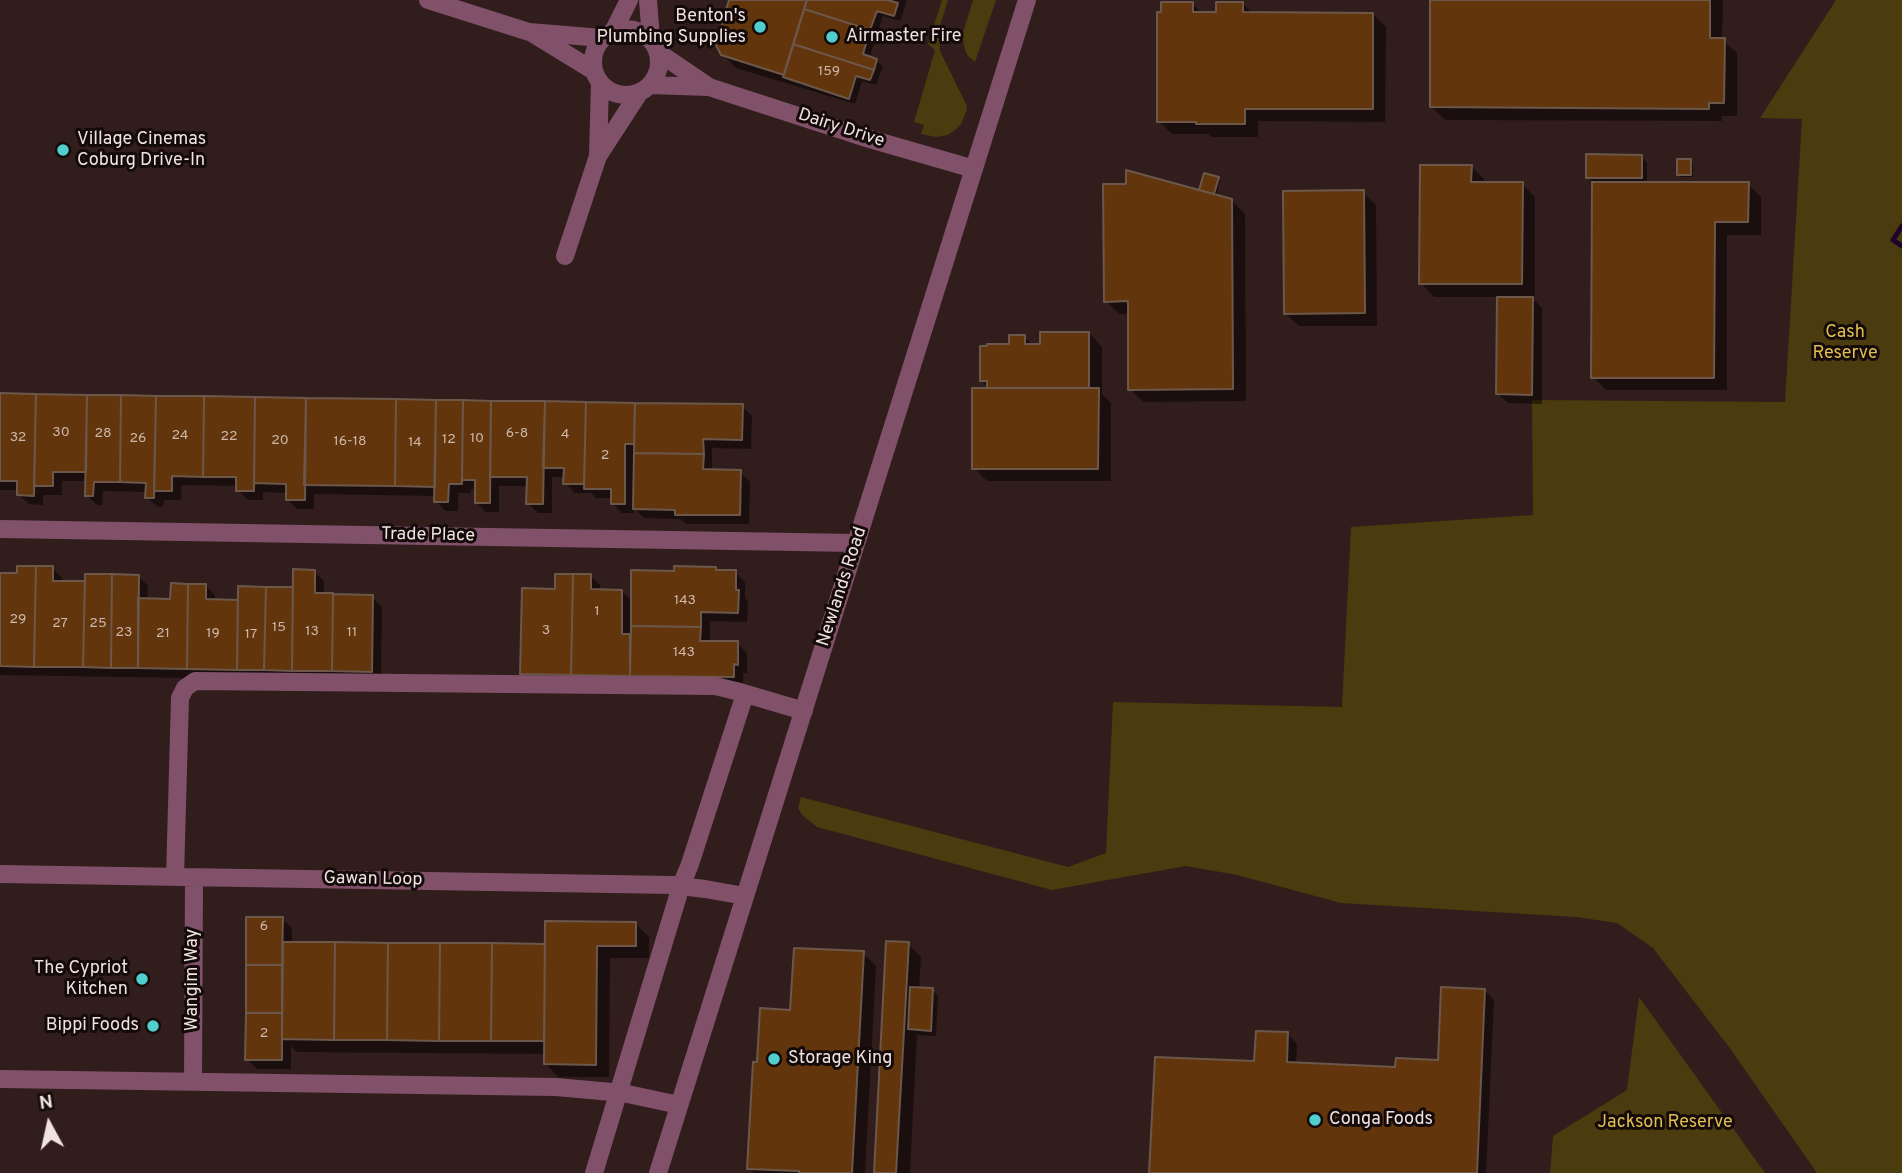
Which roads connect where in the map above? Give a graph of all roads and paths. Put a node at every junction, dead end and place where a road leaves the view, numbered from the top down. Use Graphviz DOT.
graph roads {
  1 [pos="428,0"];
  2 [pos="629,0"];
  3 [pos="648,0"];
  4 [pos="1027,0"];
  5 [pos="529,32"];
  6 [pos="608,34"];
  7 [pos="655,46"];
  8 [pos="597,77"];
  9 [pos="709,87"];
  10 [pos="644,89"];
  11 [pos="598,156"];
  12 [pos="974,169"];
  13 [pos="565,256"];
  14 [pos="0,529"];
  15 [pos="856,543"];
  16 [pos="745,694"];
  17 [pos="804,711"];
  18 [pos="0,874"];
  19 [pos="175,877"];
  20 [pos="194,878"];
  21 [pos="681,886"];
  22 [pos="745,897"];
  23 [pos="0,1079"];
  24 [pos="193,1082"];
  25 [pos="620,1093"];
  26 [pos="679,1105"];
  27 [pos="594,1173"];
  28 [pos="657,1173"];
  1 -- 5 [label="street"];
  2 -- 6 [label="street"];
  3 -- 7 [label="street"];
  4 -- 12 [label="street, Newlands Road"];
  5 -- 6 [label="street"];
  5 -- 8 [label="street"];
  6 -- 7 [label="street"];
  6 -- 8 [label="street"];
  7 -- 9 [label="street, Dairy Drive"];
  7 -- 10 [label="street"];
  8 -- 10 [label="street"];
  8 -- 11 [label="street"];
  9 -- 10 [label="street, Dairy Drive"];
  9 -- 12 [label="street, Dairy Drive"];
  10 -- 11 [label="street"];
  11 -- 13 [label="street"];
  12 -- 15 [label="street, Newlands Road"];
  14 -- 15 [label="street, Trade Place"];
  15 -- 17 [label="street, Newlands Road"];
  16 -- 17 [label="street"];
  16 -- 19 [label="street"];
  16 -- 21 [label="street"];
  17 -- 22 [label="street, Newlands Road"];
  18 -- 19 [label="street, Gawan Loop"];
  19 -- 20 [label="street, Gawan Loop"];
  20 -- 21 [label="street, Gawan Loop"];
  20 -- 24 [label="street, Wangim Way"];
  21 -- 22 [label="street, Gawan Loop"];
  21 -- 25 [label="street"];
  22 -- 26 [label="street, Newlands Road"];
  23 -- 24 [label="street"];
  24 -- 25 [label="street"];
  25 -- 26 [label="street"];
  25 -- 27 [label="street"];
  26 -- 28 [label="street, Newlands Road"];
}
